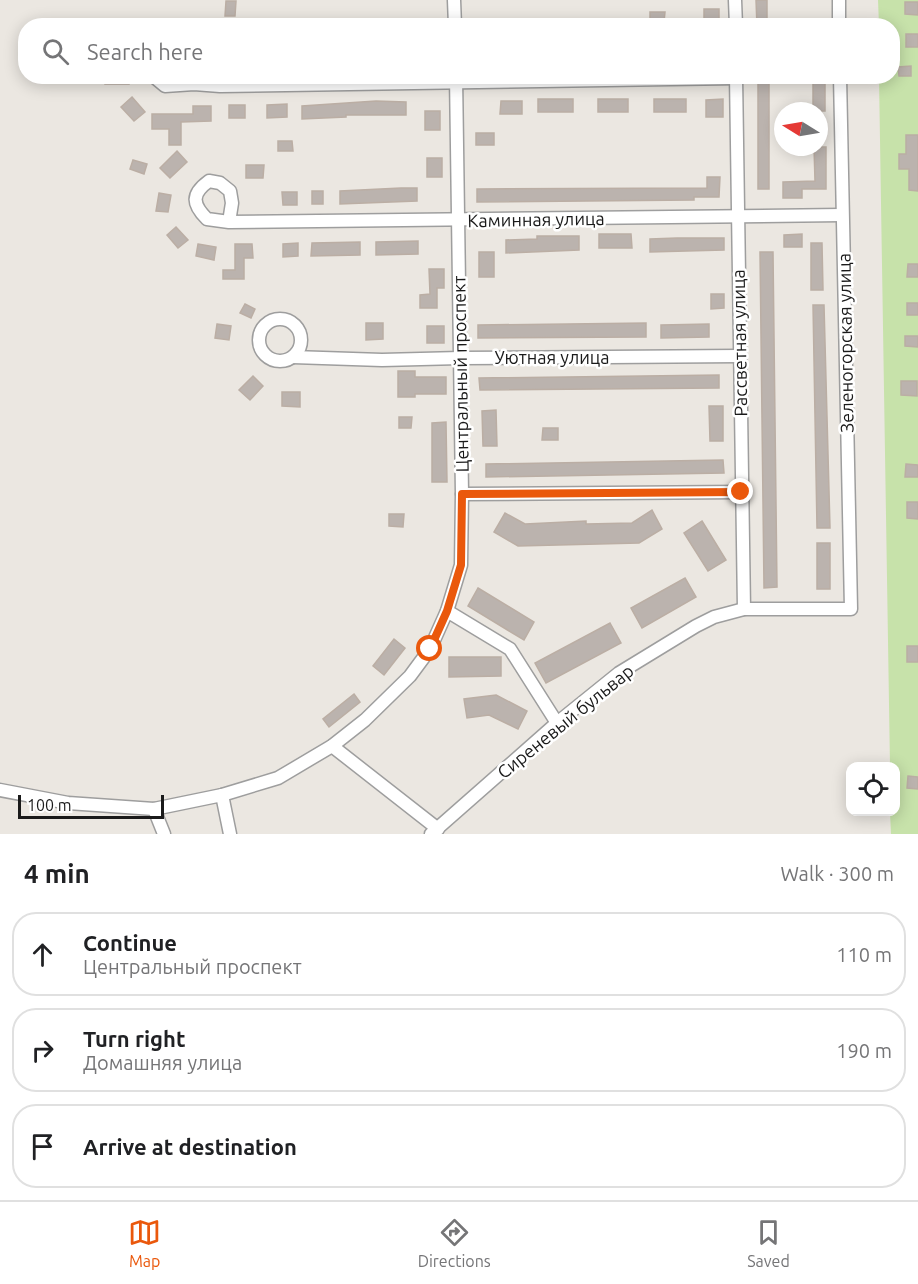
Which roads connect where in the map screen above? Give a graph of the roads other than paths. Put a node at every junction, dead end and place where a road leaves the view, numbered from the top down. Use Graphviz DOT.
graph roads {
  1 [pos="454,0"];
  2 [pos="735,0"];
  3 [pos="839,0"];
  4 [pos="455,18"];
  5 [pos="736,18"];
  6 [pos="839,18"];
  7 [pos="211,84"];
  8 [pos="287,84"];
  9 [pos="456,84"];
  10 [pos="736,84"];
  11 [pos="840,84"];
  12 [pos="842,215"];
  13 [pos="737,217"];
  14 [pos="458,220"];
  15 [pos="229,222"];
  16 [pos="740,356"];
  17 [pos="293,357"];
  18 [pos="459,358"];
  19 [pos="741,492"];
  20 [pos="462,494"];
  21 [pos="744,609"];
  22 [pos="851,609"];
  23 [pos="447,611"];
  24 [pos="557,723"];
  25 [pos="332,746"];
  26 [pos="0,790"];
  27 [pos="222,795"];
  28 [pos="154,809"];
  29 [pos="434,831"];
  30 [pos="164,834"];
  31 [pos="230,834"];
  1 -- 4 [label="street"];
  2 -- 5 [label="street"];
  3 -- 6 [label="street"];
  7 -- 8 [label="street"];
  9 -- 14 [label="street, Центральный проспект"];
  10 -- 13 [label="street, Рассветная улица"];
  11 -- 12 [label="street, Зеленогорская улица"];
  12 -- 13 [label="street, Каминная улица"];
  12 -- 22 [label="street, Зеленогорская улица"];
  13 -- 14 [label="street, Каминная улица"];
  13 -- 16 [label="street, Рассветная улица"];
  14 -- 15 [label="street, Каминная улица"];
  14 -- 18 [label="street, Центральный проспект"];
  16 -- 18 [label="street, Уютная улица"];
  16 -- 19 [label="street, Рассветная улица"];
  17 -- 18 [label="street, Уютная улица"];
  18 -- 20 [label="street, Центральный проспект"];
  19 -- 20 [label="street"];
  19 -- 21 [label="street, Рассветная улица"];
  20 -- 23 [label="street, Центральный проспект"];
  21 -- 22 [label="street, Сиреневый бульвар"];
  21 -- 24 [label="street, Сиреневый бульвар"];
  23 -- 24 [label="street"];
  23 -- 25 [label="street, Центральный проспект"];
  24 -- 29 [label="street, Сиреневый бульвар"];
  25 -- 27 [label="street, Центральный проспект"];
  25 -- 29 [label="street"];
  26 -- 28 [label="street, Центральный проспект"];
  27 -- 28 [label="street, Центральный проспект"];
  27 -- 31 [label="street"];
  28 -- 30 [label="street"];
}
